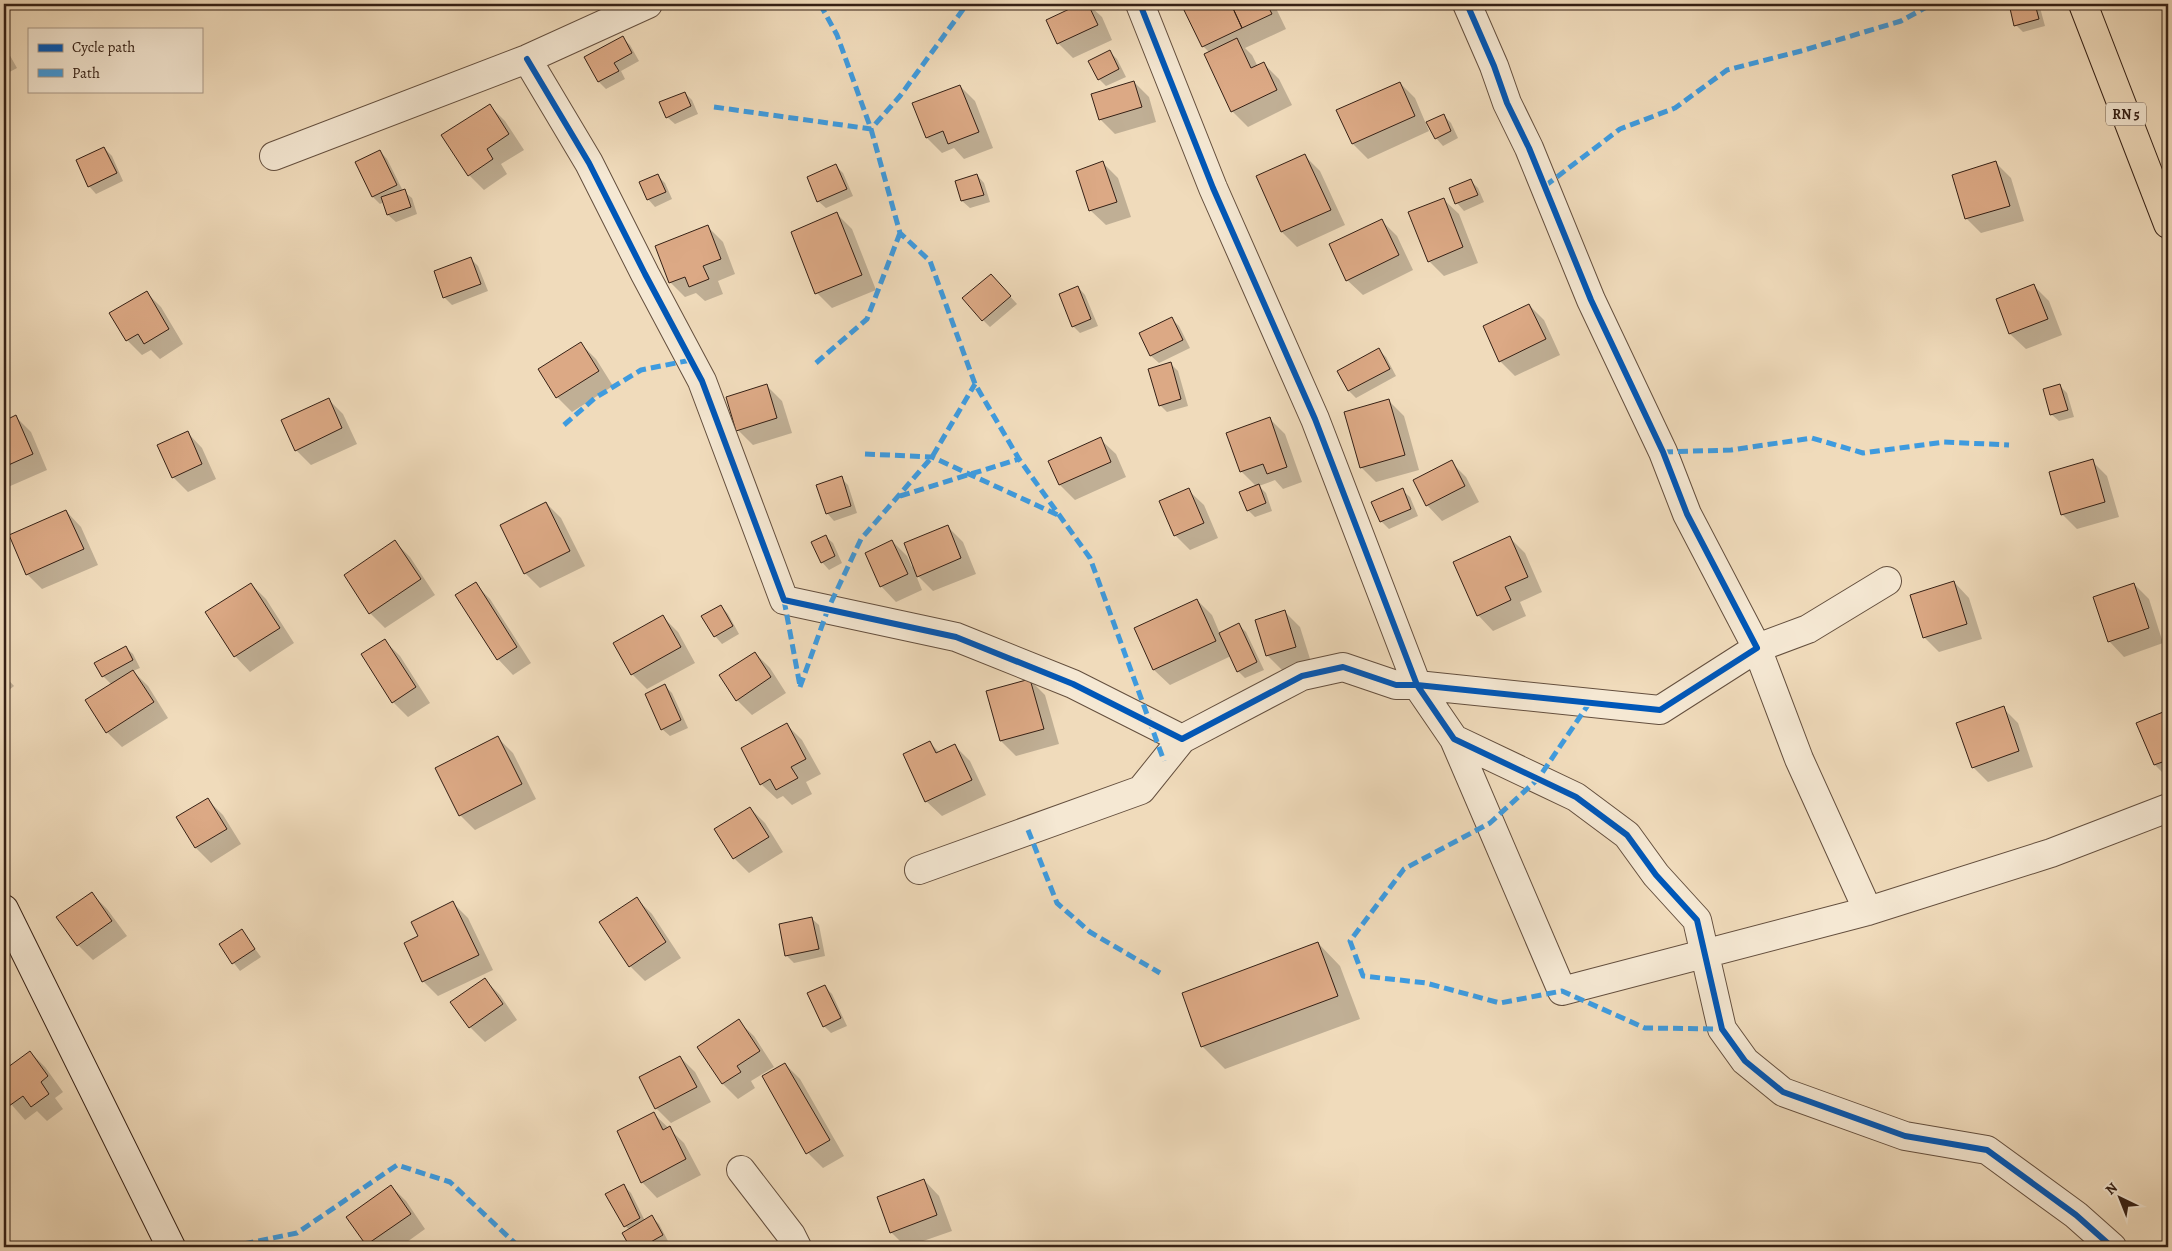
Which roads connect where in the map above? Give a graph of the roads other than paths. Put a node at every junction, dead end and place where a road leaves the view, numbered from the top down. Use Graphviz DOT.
graph roads {
  1 [pos="648,4"];
  2 [pos="1140,4"];
  3 [pos="1467,4"];
  4 [pos="2083,4"];
  5 [pos="527,58"];
  6 [pos="274,156"];
  7 [pos="2168,224"];
  8 [pos="1887,581"];
  9 [pos="1756,648"];
  10 [pos="1417,685"];
  11 [pos="1182,739"];
  12 [pos="1454,739"];
  13 [pos="2168,808"];
  14 [pos="918,870"];
  15 [pos="4,909"];
  16 [pos="1868,911"];
  17 [pos="1704,954"];
  18 [pos="741,1170"];
  19 [pos="171,1247"];
  20 [pos="797,1247"];
  21 [pos="2112,1247"];
  1 -- 5 [label="street"];
  2 -- 10 [label="street"];
  3 -- 9 [label="street"];
  4 -- 7 [label="main road, RN 5"];
  5 -- 6 [label="street"];
  5 -- 11 [label="street"];
  8 -- 9 [label="street"];
  9 -- 10 [label="street"];
  9 -- 16 [label="street"];
  10 -- 11 [label="street"];
  10 -- 12 [label="street"];
  11 -- 14 [label="street"];
  12 -- 17 [label="street"];
  12 -- 17 [label="street"];
  13 -- 16 [label="street"];
  15 -- 19 [label="street"];
  16 -- 17 [label="street"];
  17 -- 21 [label="street"];
  18 -- 20 [label="street"];
}
